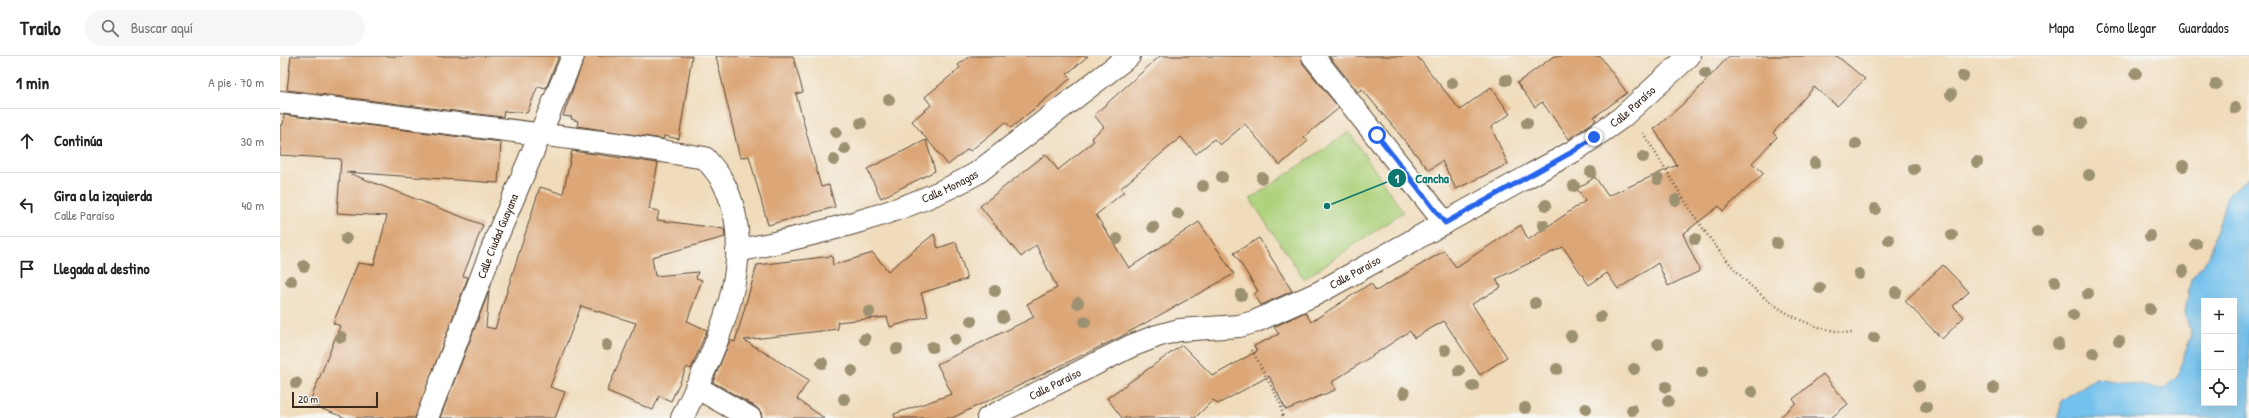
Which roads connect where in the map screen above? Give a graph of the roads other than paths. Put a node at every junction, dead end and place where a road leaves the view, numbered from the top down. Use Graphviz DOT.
graph roads {
  1 [pos="573,56"];
  2 [pos="1129,56"];
  3 [pos="1313,56"];
  4 [pos="1689,56"];
  5 [pos="280,102"];
  6 [pos="541,135"];
  7 [pos="1445,223"];
  8 [pos="737,251"];
  9 [pos="696,387"];
  10 [pos="427,418"];
  11 [pos="682,418"];
  12 [pos="750,418"];
  13 [pos="988,418"];
  1 -- 6 [label="street, Calle Ciudad Guayana"];
  2 -- 8 [label="street, Calle Monagas"];
  3 -- 7 [label="street"];
  4 -- 7 [label="street, Calle Paraíso"];
  5 -- 6 [label="street"];
  6 -- 8 [label="street"];
  6 -- 10 [label="street, Calle Ciudad Guayana"];
  7 -- 13 [label="street, Calle Paraíso"];
  8 -- 9 [label="street"];
  9 -- 11 [label="street"];
  9 -- 12 [label="street"];
}
